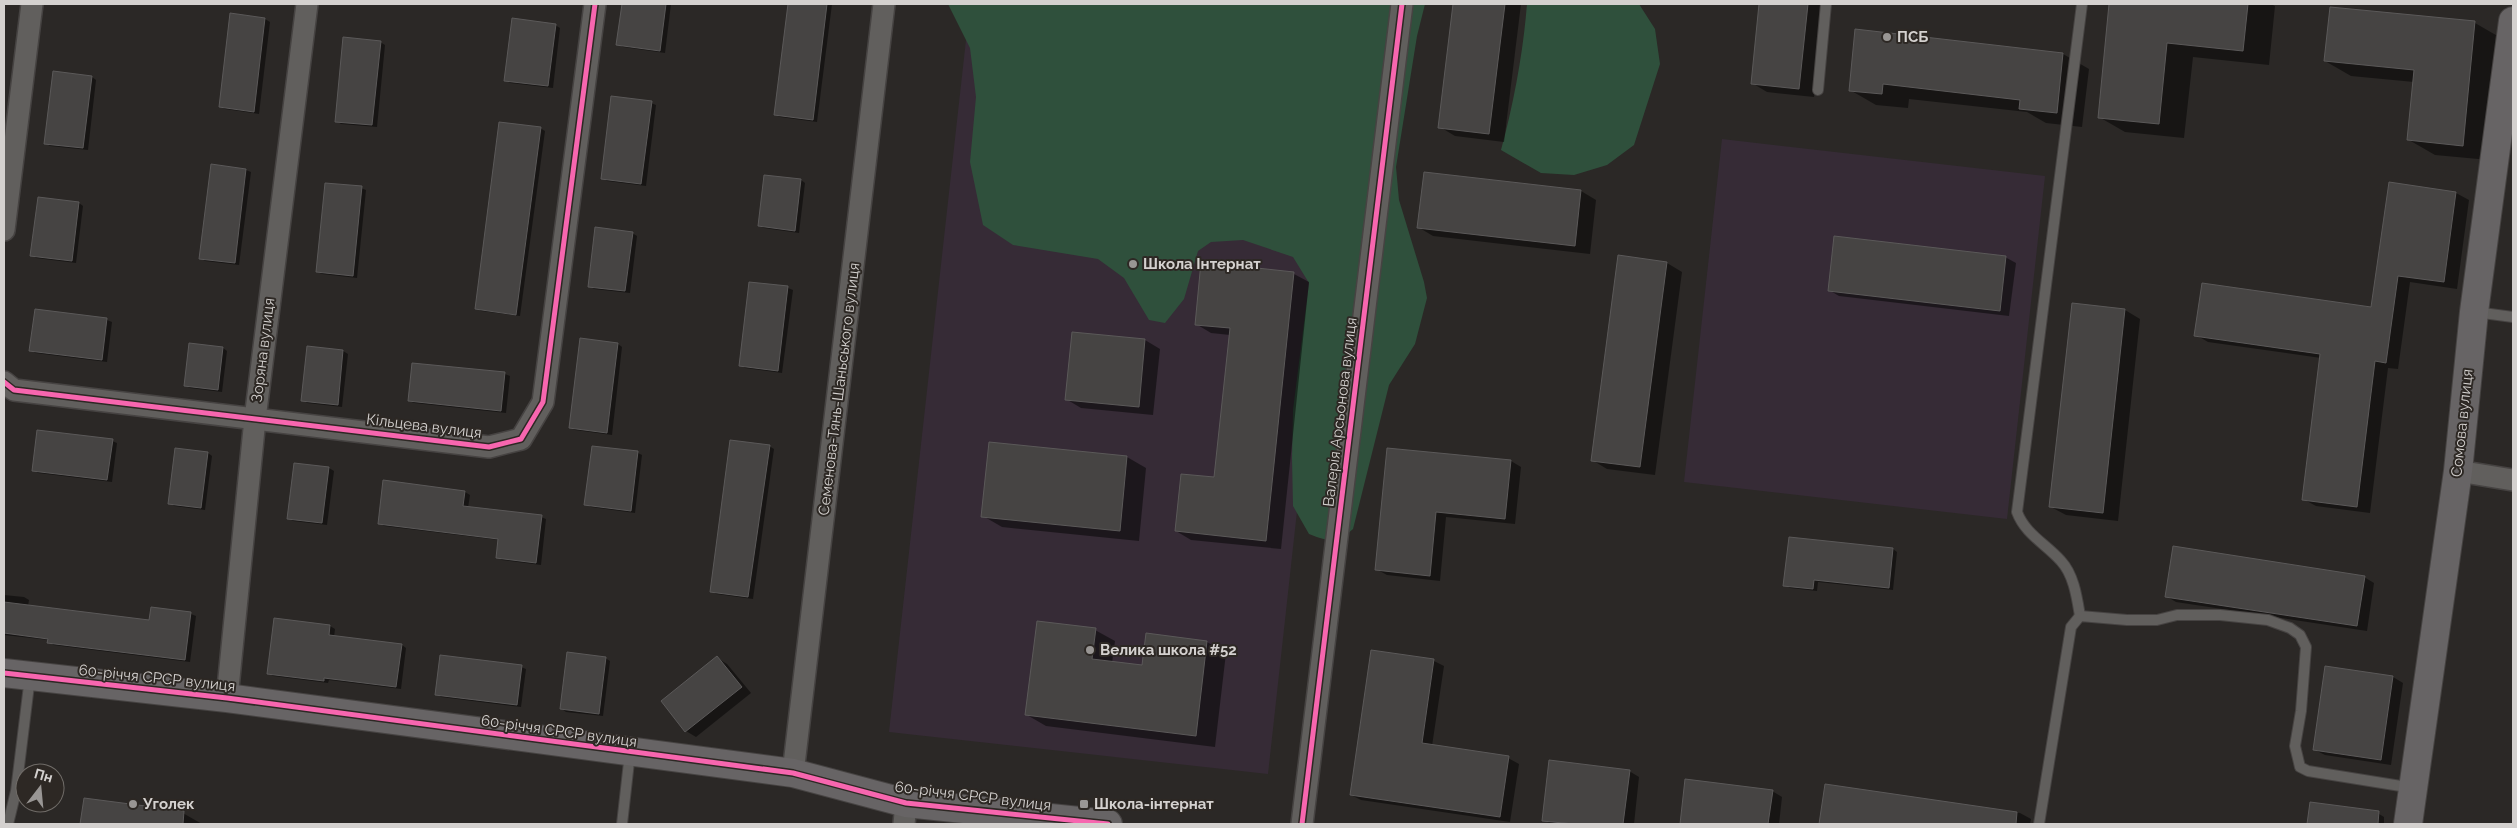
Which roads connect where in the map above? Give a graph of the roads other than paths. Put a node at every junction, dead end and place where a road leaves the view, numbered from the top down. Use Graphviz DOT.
graph roads {
  1 [pos="32,4"];
  2 [pos="307,4"];
  3 [pos="595,4"];
  4 [pos="884,4"];
  5 [pos="1402,4"];
  6 [pos="1826,4"];
  7 [pos="2082,4"];
  8 [pos="2513,21"];
  9 [pos="1818,90"];
  10 [pos="4,230"];
  11 [pos="2474,312"];
  12 [pos="2513,317"];
  13 [pos="4,382"];
  14 [pos="255,419"];
  15 [pos="2458,471"];
  16 [pos="2513,480"];
  17 [pos="2080,616"];
  18 [pos="4,672"];
  19 [pos="30,676"];
  20 [pos="227,698"];
  21 [pos="630,753"];
  22 [pos="793,773"];
  23 [pos="2414,789"];
  24 [pos="905,814"];
  25 [pos="8,824"];
  26 [pos="622,824"];
  27 [pos="1108,824"];
  28 [pos="1302,824"];
  29 [pos="2039,824"];
  30 [pos="2408,824"];
  1 -- 10 [label="street"];
  2 -- 14 [label="street, Зоряна вулиця"];
  3 -- 14 [label="street, Кільцева вулиця"];
  4 -- 22 [label="street, Семенова-Тянь-Шаньського вулиця"];
  5 -- 28 [label="street, Валерія Арсьонова вулиця"];
  6 -- 9 [label="lane"];
  7 -- 17 [label="lane"];
  8 -- 11 [label="street, Сомова вулиця"];
  11 -- 12 [label="lane"];
  11 -- 15 [label="street, Сомова вулиця"];
  13 -- 14 [label="street, Кільцева вулиця"];
  14 -- 20 [label="street, Зоряна вулиця"];
  15 -- 16 [label="street"];
  15 -- 23 [label="street, Сомова вулиця"];
  17 -- 23 [label="lane"];
  17 -- 29 [label="lane"];
  18 -- 19 [label="street, 60-річчя СРСР вулиця"];
  19 -- 20 [label="street, 60-річчя СРСР вулиця"];
  19 -- 25 [label="lane"];
  20 -- 21 [label="street, 60-річчя СРСР вулиця"];
  21 -- 22 [label="street, 60-річчя СРСР вулиця"];
  21 -- 26 [label="lane"];
  22 -- 24 [label="street, 60-річчя СРСР вулиця"];
  23 -- 30 [label="street, Сомова вулиця"];
  24 -- 27 [label="street, 60-річчя СРСР вулиця"];
}
